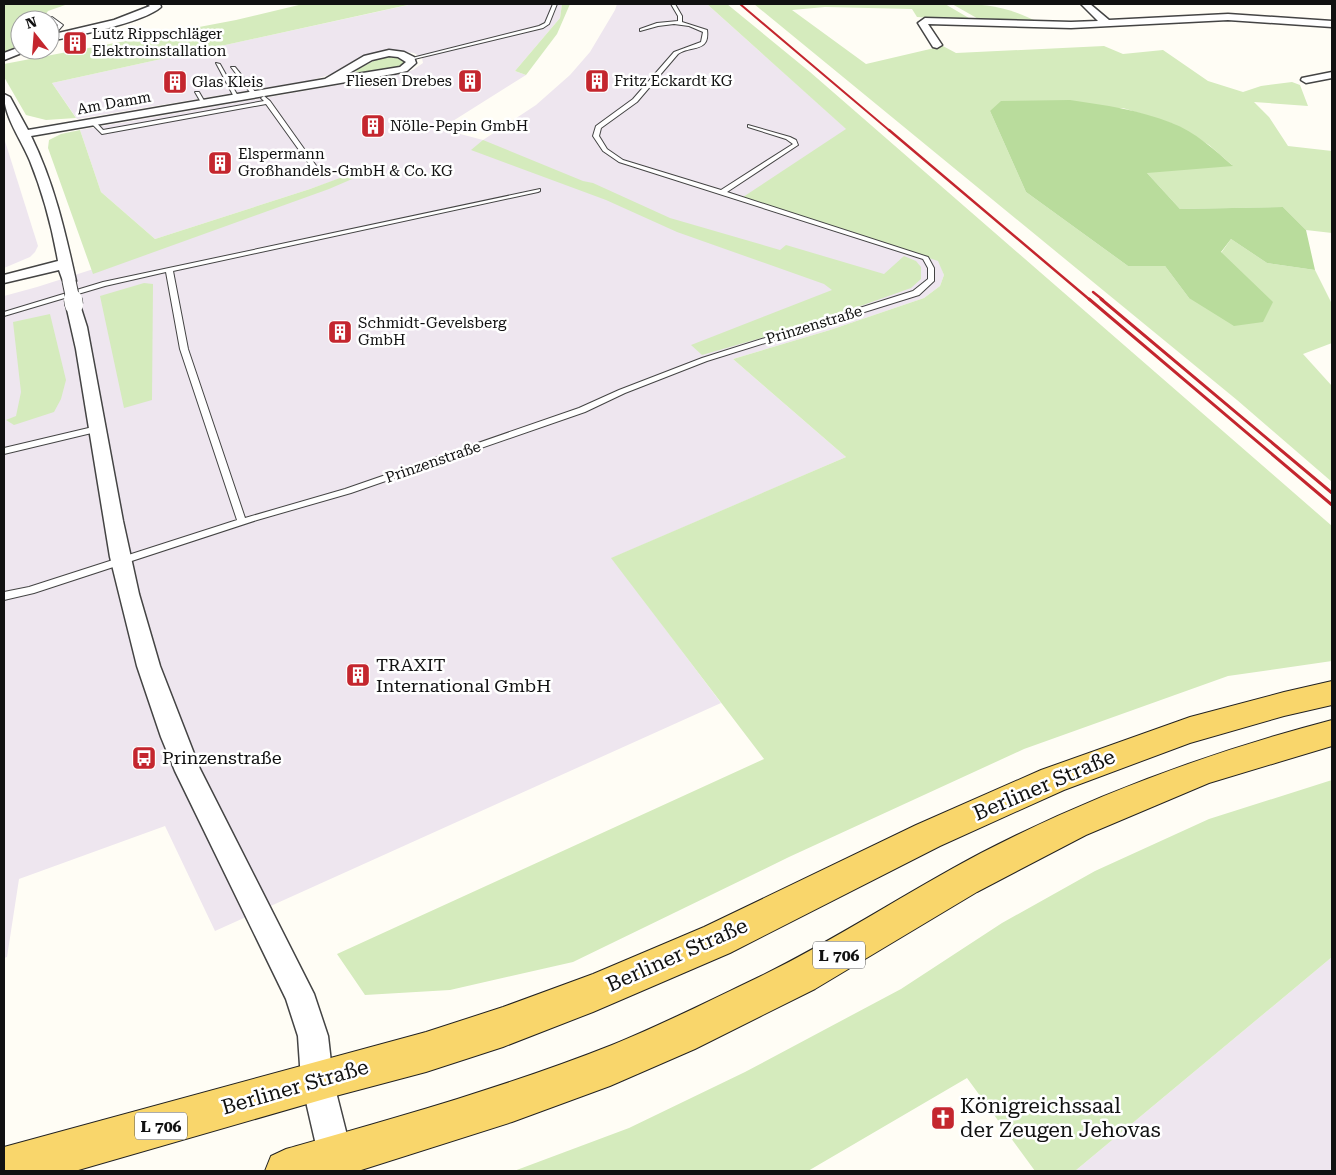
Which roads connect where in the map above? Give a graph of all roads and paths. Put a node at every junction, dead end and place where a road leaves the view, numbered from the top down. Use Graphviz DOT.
graph roads {
  1 [pos="151,4"];
  2 [pos="555,4"];
  3 [pos="673,4"];
  4 [pos="1085,4"];
  5 [pos="1250,9"];
  6 [pos="1262,19"];
  7 [pos="680,22"];
  8 [pos="1106,23"];
  9 [pos="1332,24"];
  10 [pos="642,30"];
  11 [pos="60,36"];
  12 [pos="937,45"];
  13 [pos="410,59"];
  14 [pos="218,64"];
  15 [pos="233,68"];
  16 [pos="1332,75"];
  17 [pos="1306,80"];
  18 [pos="329,81"];
  19 [pos="197,93"];
  20 [pos="261,96"];
  21 [pos="4,97"];
  22 [pos="237,97"];
  23 [pos="204,103"];
  24 [pos="93,122"];
  25 [pos="750,126"];
  26 [pos="23,134"];
  27 [pos="319,174"];
  28 [pos="538,190"];
  29 [pos="722,192"];
  30 [pos="65,264"];
  31 [pos="169,269"];
  32 [pos="4,279"];
  33 [pos="4,314"];
  34 [pos="97,429"];
  35 [pos="4,450"];
  36 [pos="242,522"];
  37 [pos="120,561"];
  38 [pos="4,596"];
  39 [pos="1332,693"];
  40 [pos="1332,733"];
  41 [pos="317,1080"];
  42 [pos="337,1164"];
  43 [pos="4,1169"];
  44 [pos="286,1171"];
  1 -- 11 [label="street"];
  2 -- 13 [label="lane"];
  3 -- 7 [label="lane"];
  4 -- 8 [label="street"];
  5 -- 6 [label="street"];
  6 -- 8 [label="street"];
  6 -- 9 [label="street"];
  7 -- 10 [label="lane, Prinzenstraße"];
  7 -- 29 [label="lane, Prinzenstraße"];
  8 -- 12 [label="street"];
  13 -- 18 [label="street, Am Damm"];
  13 -- 18 [label="street, Am Damm"];
  14 -- 22 [label="lane"];
  15 -- 20 [label="lane"];
  16 -- 17 [label="street"];
  18 -- 20 [label="street, Am Damm"];
  19 -- 23 [label="lane"];
  20 -- 22 [label="street, Am Damm"];
  20 -- 24 [label="lane"];
  20 -- 27 [label="lane"];
  21 -- 26 [label="street"];
  22 -- 23 [label="street, Am Damm"];
  23 -- 24 [label="street, Am Damm"];
  24 -- 26 [label="street, Am Damm"];
  25 -- 29 [label="lane"];
  26 -- 30 [label="street"];
  28 -- 31 [label="lane"];
  29 -- 36 [label="lane, Prinzenstraße"];
  30 -- 32 [label="street"];
  30 -- 34 [label="street, bridge"];
  31 -- 33 [label="lane"];
  31 -- 36 [label="lane"];
  34 -- 35 [label="lane"];
  34 -- 37 [label="street"];
  36 -- 37 [label="lane, Prinzenstraße"];
  37 -- 38 [label="lane, Prinzenstraße"];
  37 -- 41 [label="street"];
  39 -- 41 [label="main road, Berliner Straße / L 706"];
  40 -- 42 [label="main road, L 706"];
  41 -- 42 [label="street"];
  41 -- 43 [label="main road, Berliner Straße / L 706"];
  42 -- 44 [label="main road, L 706"];
}
